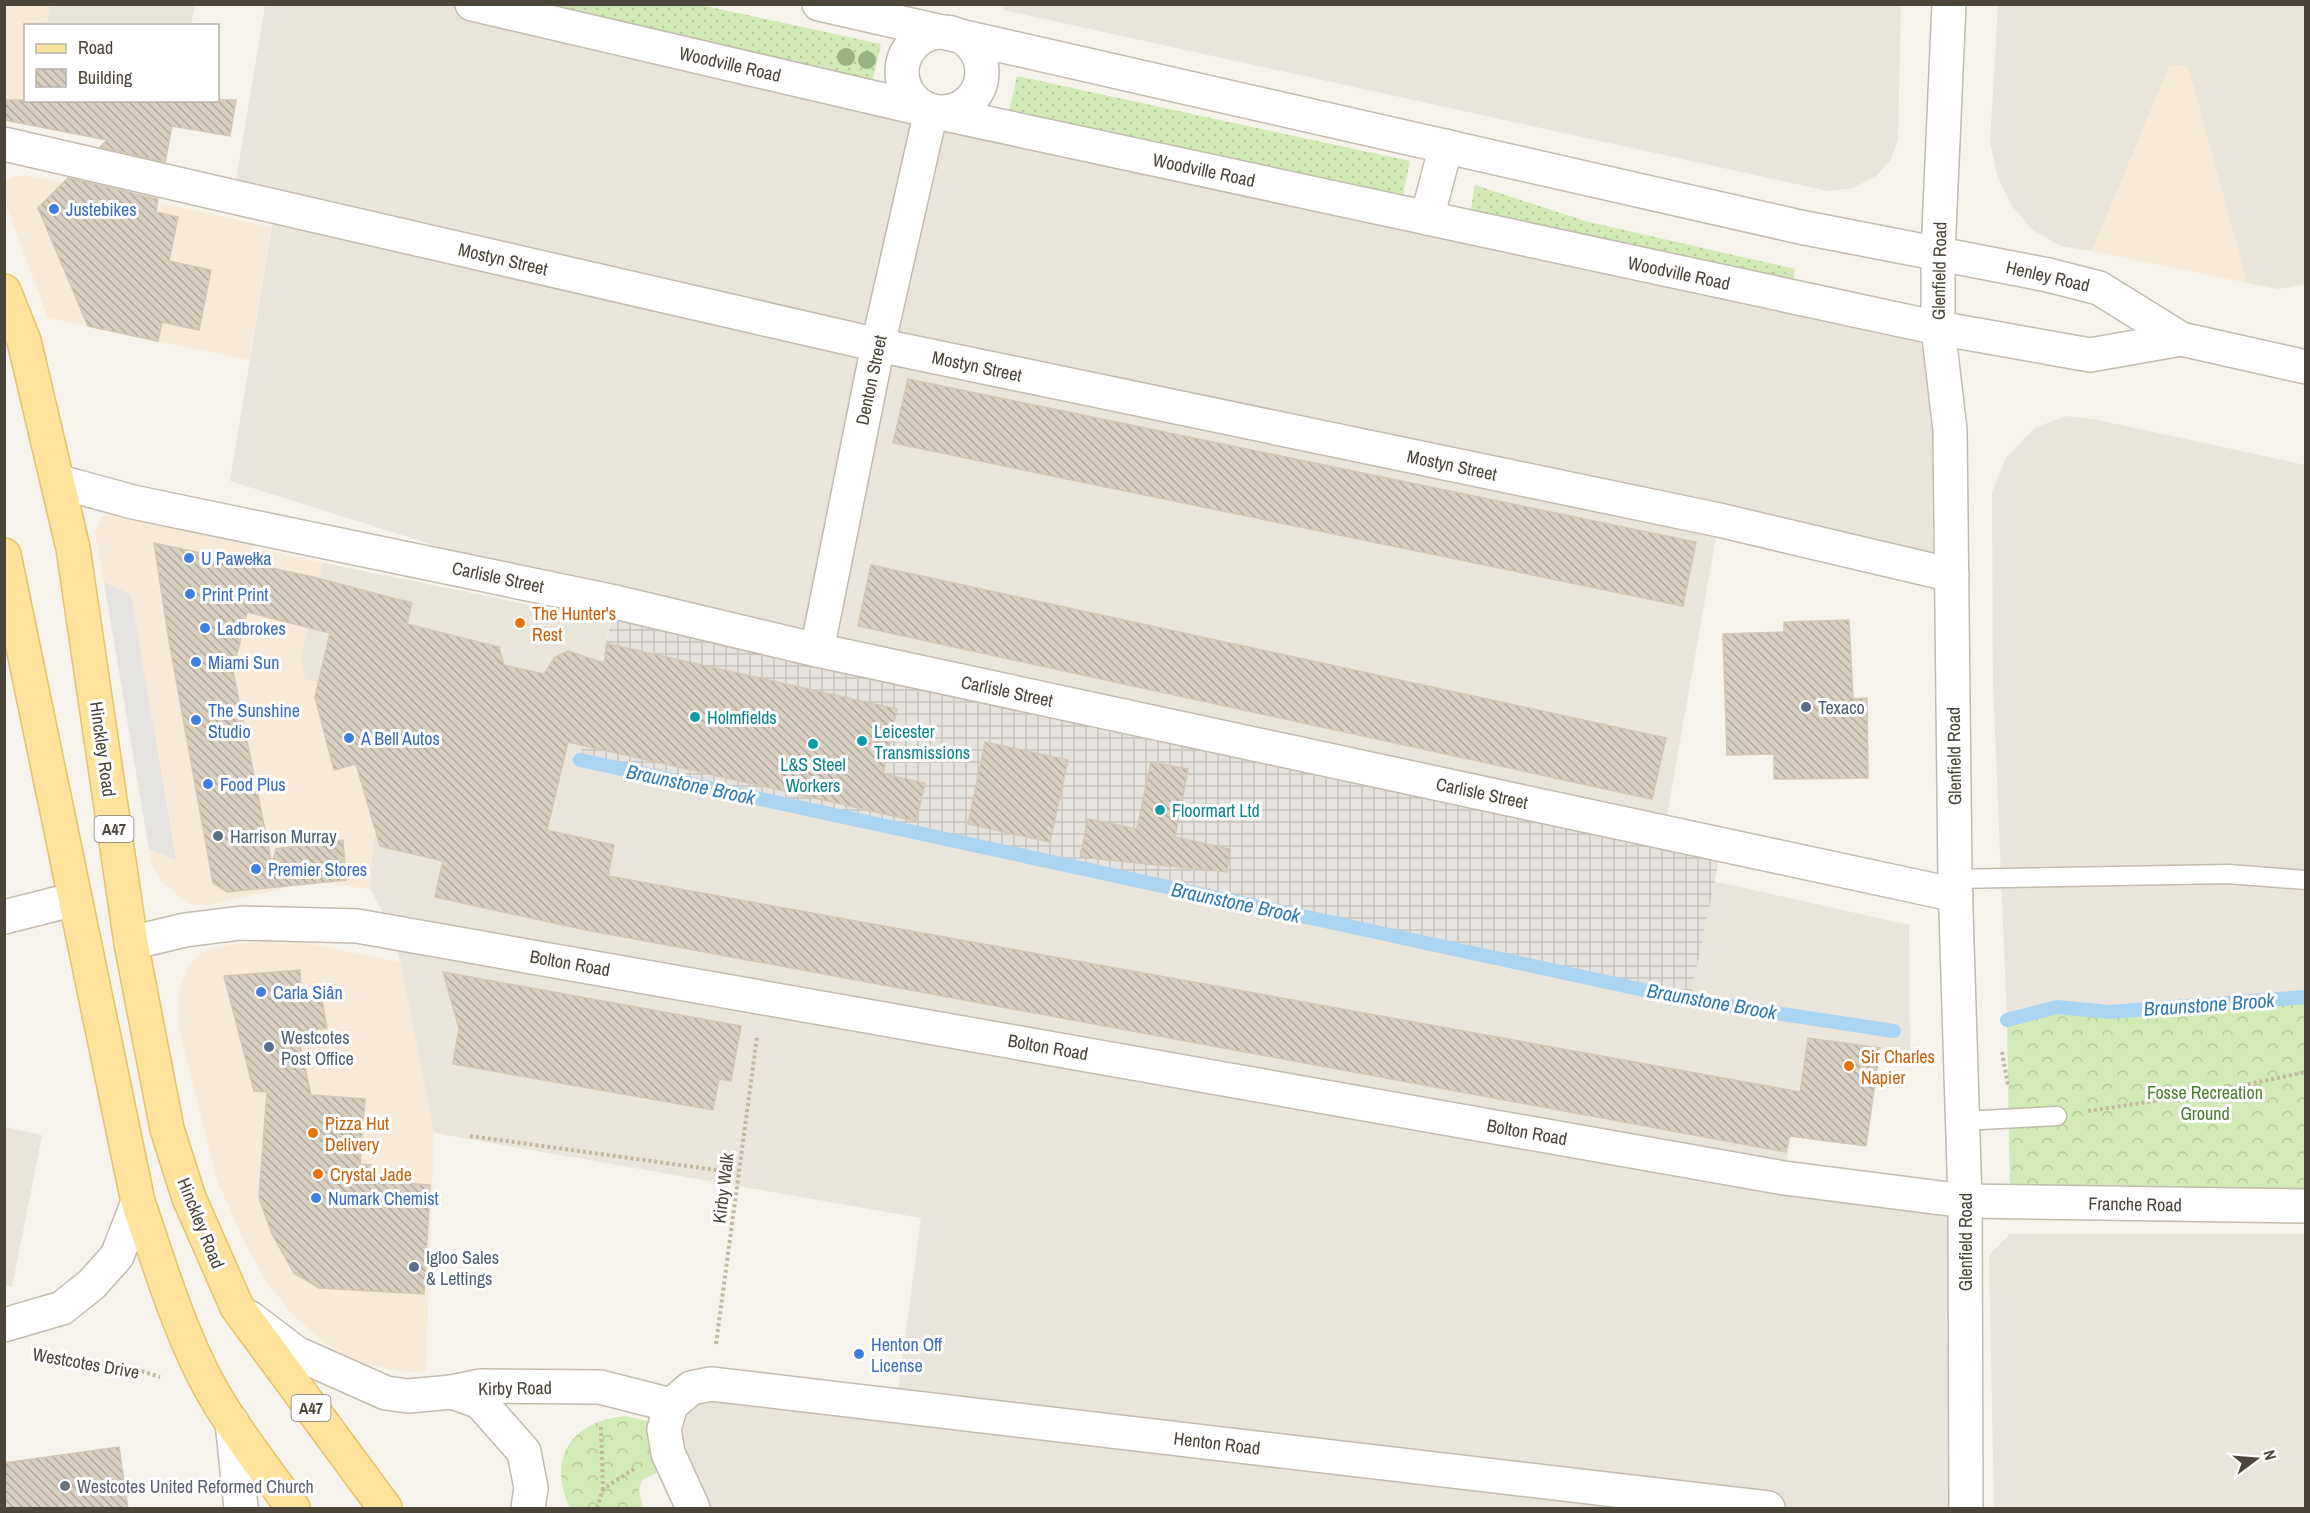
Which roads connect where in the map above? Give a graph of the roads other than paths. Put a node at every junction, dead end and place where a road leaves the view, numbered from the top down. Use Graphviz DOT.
graph roads {
  1 [pos="472,4"];
  2 [pos="819,4"];
  3 [pos="1949,4"];
  4 [pos="955,19"];
  5 [pos="931,111"];
  6 [pos="4,144"];
  7 [pos="1446,146"];
  8 [pos="1427,218"];
  9 [pos="1938,253"];
  10 [pos="4,291"];
  11 [pos="1938,328"];
  12 [pos="2181,339"];
  13 [pos="878,345"];
  14 [pos="2306,368"];
  15 [pos="60,482"];
  16 [pos="4,555"];
  17 [pos="1952,575"];
  18 [pos="816,650"];
  19 [pos="2306,880"];
  20 [pos="1956,887"];
  21 [pos="75,899"];
  22 [pos="4,917"];
  23 [pos="131,942"];
  24 [pos="2057,1116"];
  25 [pos="1962,1121"];
  26 [pos="138,1202"];
  27 [pos="1965,1202"];
  28 [pos="2306,1206"];
  29 [pos="237,1307"];
  30 [pos="4,1325"];
  31 [pos="452,1392"];
  32 [pos="671,1405"];
  33 [pos="232,1422"];
  34 [pos="241,1509"];
  35 [pos="293,1509"];
  36 [pos="385,1509"];
  37 [pos="528,1509"];
  38 [pos="693,1509"];
  39 [pos="1768,1509"];
  40 [pos="1966,1509"];
  1 -- 5 [label="street, Woodville Road"];
  2 -- 4 [label="street"];
  3 -- 9 [label="street, Glenfield Road"];
  4 -- 5 [label="street"];
  4 -- 5 [label="street"];
  4 -- 7 [label="street"];
  5 -- 8 [label="street, Woodville Road"];
  5 -- 13 [label="street, Denton Street"];
  6 -- 13 [label="street, Mostyn Street"];
  7 -- 8 [label="street"];
  7 -- 9 [label="street"];
  8 -- 11 [label="street, Woodville Road"];
  9 -- 11 [label="street, Glenfield Road"];
  9 -- 12 [label="street, Henley Road"];
  10 -- 15 [label="main road, Hinckley Road / A47"];
  11 -- 12 [label="street, Henley Road"];
  11 -- 17 [label="street, Glenfield Road"];
  12 -- 14 [label="street, Henley Road"];
  13 -- 17 [label="street, Mostyn Street"];
  13 -- 18 [label="street, Denton Street"];
  15 -- 18 [label="street, Carlisle Street"];
  15 -- 23 [label="main road, Hinckley Road / A47"];
  16 -- 21 [label="main road"];
  17 -- 20 [label="street, Glenfield Road"];
  18 -- 20 [label="street, Carlisle Street"];
  19 -- 20 [label="lane"];
  20 -- 25 [label="street, Glenfield Road"];
  21 -- 22 [label="street"];
  21 -- 26 [label="main road"];
  23 -- 27 [label="street, Bolton Road"];
  23 -- 29 [label="main road, Hinckley Road / A47"];
  24 -- 25 [label="lane"];
  25 -- 27 [label="street, Glenfield Road"];
  26 -- 30 [label="street, Westcotes Drive"];
  26 -- 33 [label="main road"];
  27 -- 28 [label="street, Franche Road"];
  27 -- 40 [label="street, Glenfield Road"];
  29 -- 31 [label="street, Kirby Road"];
  29 -- 36 [label="main road, A47"];
  31 -- 32 [label="street, Kirby Road"];
  31 -- 37 [label="street"];
  32 -- 38 [label="street"];
  32 -- 39 [label="street, Henton Road"];
  33 -- 34 [label="street"];
  33 -- 35 [label="main road"];
}
